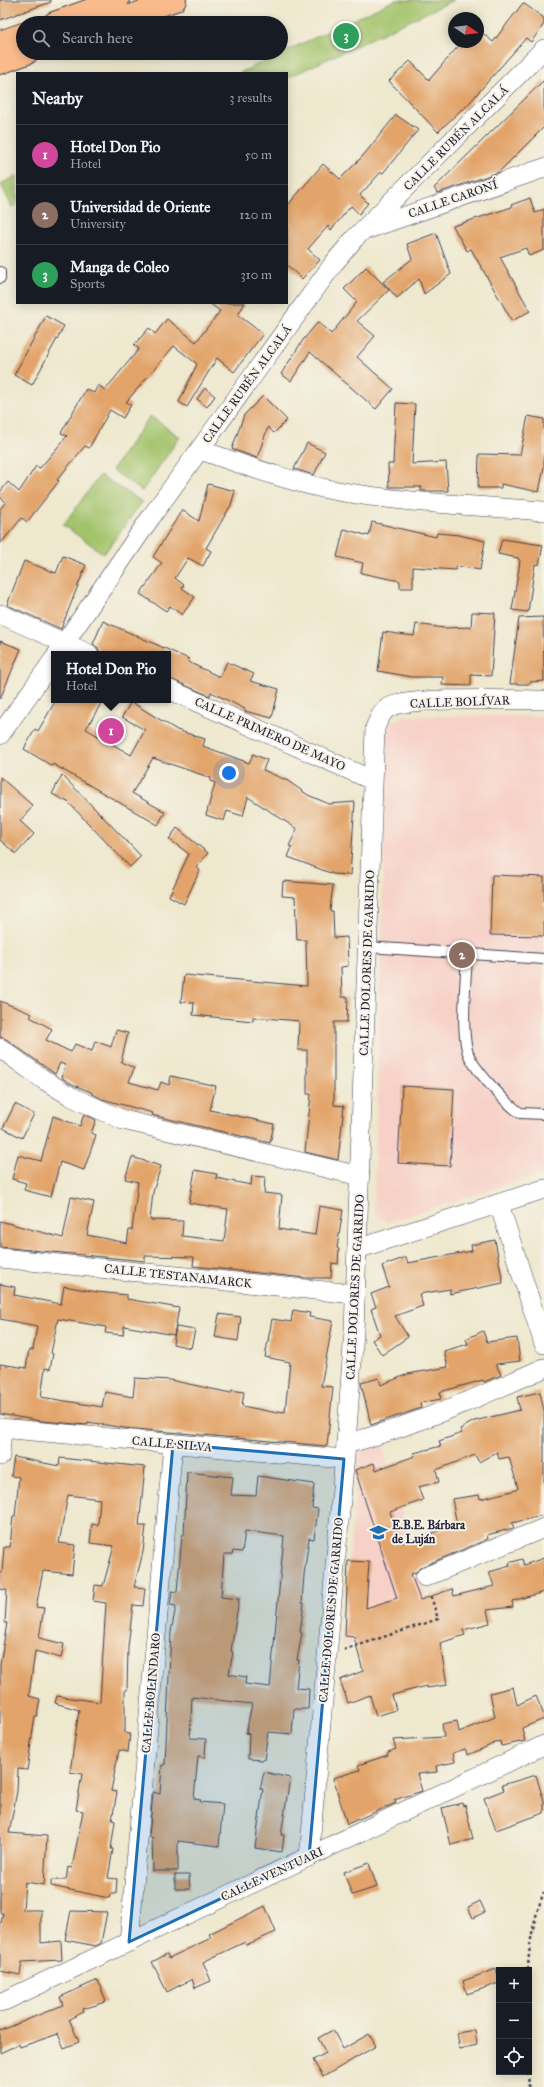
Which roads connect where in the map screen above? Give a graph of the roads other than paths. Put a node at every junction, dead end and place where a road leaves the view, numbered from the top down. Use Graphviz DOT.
graph roads {
  1 [pos="118,0"];
  2 [pos="175,0"];
  3 [pos="73,16"];
  4 [pos="130,16"];
  5 [pos="16,36"];
  6 [pos="0,42"];
  7 [pos="544,49"];
  8 [pos="16,57"];
  9 [pos="0,63"];
  10 [pos="544,168"];
  11 [pos="363,231"];
  12 [pos="0,272"];
  13 [pos="0,278"];
  14 [pos="200,450"];
  15 [pos="544,511"];
  16 [pos="0,614"];
  17 [pos="61,649"];
  18 [pos="72,651"];
  19 [pos="51,663"];
  20 [pos="171,690"];
  21 [pos="544,700"];
  22 [pos="380,717"];
  23 [pos="0,735"];
  24 [pos="372,780"];
  25 [pos="368,947"];
  26 [pos="467,954"];
  27 [pos="544,959"];
  28 [pos="0,1048"];
  29 [pos="544,1114"];
  30 [pos="360,1176"];
  31 [pos="544,1189"];
  32 [pos="499,1204"];
  33 [pos="357,1249"];
  34 [pos="0,1258"];
  35 [pos="355,1294"];
  36 [pos="541,1325"];
  37 [pos="544,1344"];
  38 [pos="544,1368"];
  39 [pos="1,1428"];
  40 [pos="173,1444"];
  41 [pos="345,1451"];
  42 [pos="0,1456"];
  43 [pos="544,1528"];
  44 [pos="425,1577"];
  45 [pos="544,1745"];
  46 [pos="309,1857"];
  47 [pos="129,1942"];
  48 [pos="0,2003"];
  1 -- 3 [label="highway"];
  2 -- 4 [label="highway"];
  5 -- 6 [label="highway"];
  7 -- 11 [label="street, CALLE RUBÉN ALCALÁ"];
  8 -- 9 [label="highway"];
  10 -- 11 [label="street, CALLE CARONÍ"];
  11 -- 14 [label="street, CALLE RUBÉN ALCALÁ"];
  12 -- 13 [label="lane"];
  14 -- 15 [label="street"];
  14 -- 17 [label="street, CALLE RUBÉN ALCALÁ"];
  16 -- 17 [label="street"];
  17 -- 18 [label="street"];
  19 -- 23 [label="street"];
  20 -- 24 [label="street, CALLE PRIMERO DE MAYO"];
  21 -- 22 [label="street, CALLE BOLÍVAR"];
  22 -- 24 [label="street, CALLE DOLORES DE GARRIDO"];
  24 -- 25 [label="street, CALLE DOLORES DE GARRIDO"];
  25 -- 26 [label="lane"];
  25 -- 30 [label="street, CALLE DOLORES DE GARRIDO"];
  26 -- 27 [label="lane"];
  26 -- 29 [label="lane"];
  28 -- 30 [label="street"];
  30 -- 33 [label="street, CALLE DOLORES DE GARRIDO"];
  31 -- 32 [label="street"];
  32 -- 33 [label="street"];
  32 -- 36 [label="street"];
  33 -- 35 [label="street, CALLE DOLORES DE GARRIDO"];
  34 -- 35 [label="street, CALLE TESTANAMARCK"];
  35 -- 41 [label="street, CALLE DOLORES DE GARRIDO"];
  36 -- 37 [label="street"];
  38 -- 41 [label="street"];
  39 -- 40 [label="street, CALLE SILVA"];
  39 -- 42 [label="street"];
  40 -- 41 [label="street, CALLE SILVA"];
  40 -- 47 [label="street, CALLE BOLINDARO"];
  41 -- 46 [label="street, CALLE DOLORES DE GARRIDO"];
  43 -- 44 [label="street"];
  45 -- 46 [label="street, CALLE VENTUARI"];
  46 -- 47 [label="street, CALLE VENTUARI"];
  47 -- 48 [label="street, CALLE VENTUARI"];
}
